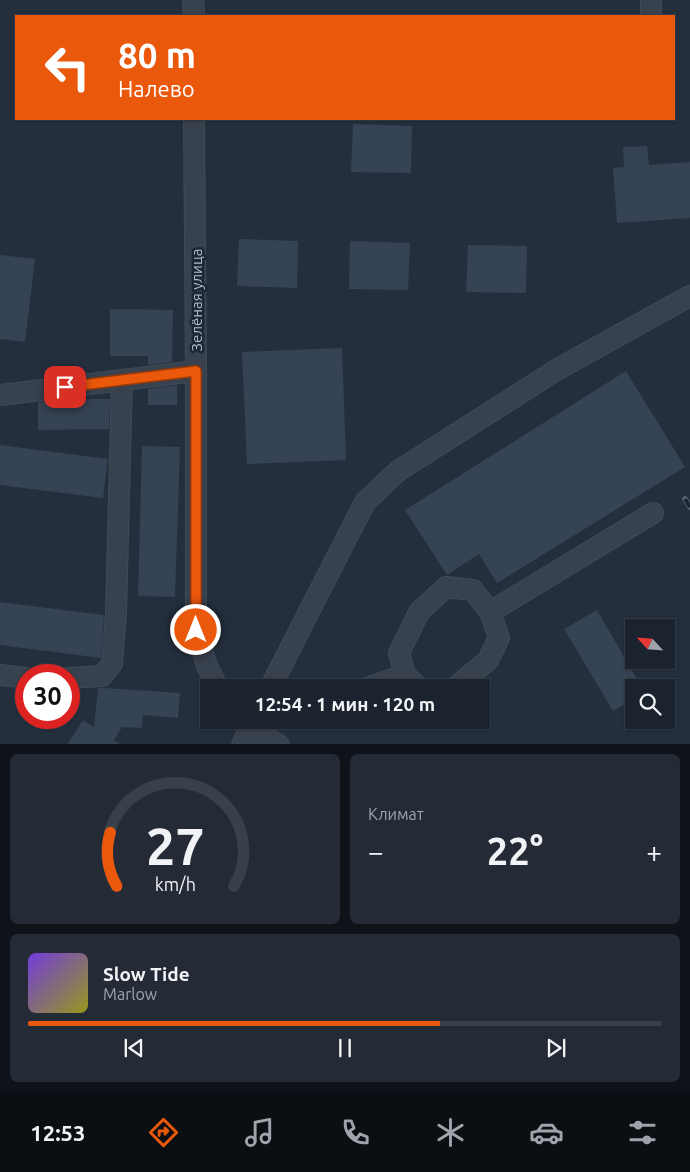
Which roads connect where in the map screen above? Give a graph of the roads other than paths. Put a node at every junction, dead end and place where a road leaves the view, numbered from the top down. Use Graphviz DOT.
graph roads {
  1 [pos="194,0"];
  2 [pos="651,0"];
  3 [pos="194,15"];
  4 [pos="651,15"];
  5 [pos="194,120"];
  6 [pos="690,296"];
  7 [pos="196,371"];
  8 [pos="122,380"];
  9 [pos="0,395"];
  10 [pos="653,513"];
  11 [pos="490,612"];
  12 [pos="0,675"];
  13 [pos="15,677"];
  14 [pos="80,677"];
  15 [pos="214,679"];
  16 [pos="275,679"];
  17 [pos="411,679"];
  18 [pos="466,679"];
  19 [pos="249,729"];
  20 [pos="279,744"];
  1 -- 3 [label="street"];
  2 -- 4 [label="street"];
  5 -- 7 [label="street, Зелёная улица"];
  6 -- 16 [label="street"];
  7 -- 8 [label="street"];
  7 -- 15 [label="street, Зелёная улица"];
  8 -- 9 [label="street"];
  8 -- 14 [label="street"];
  10 -- 11 [label="street"];
  11 -- 17 [label="street"];
  11 -- 18 [label="street"];
  12 -- 13 [label="street"];
  19 -- 20 [label="street"];
}
